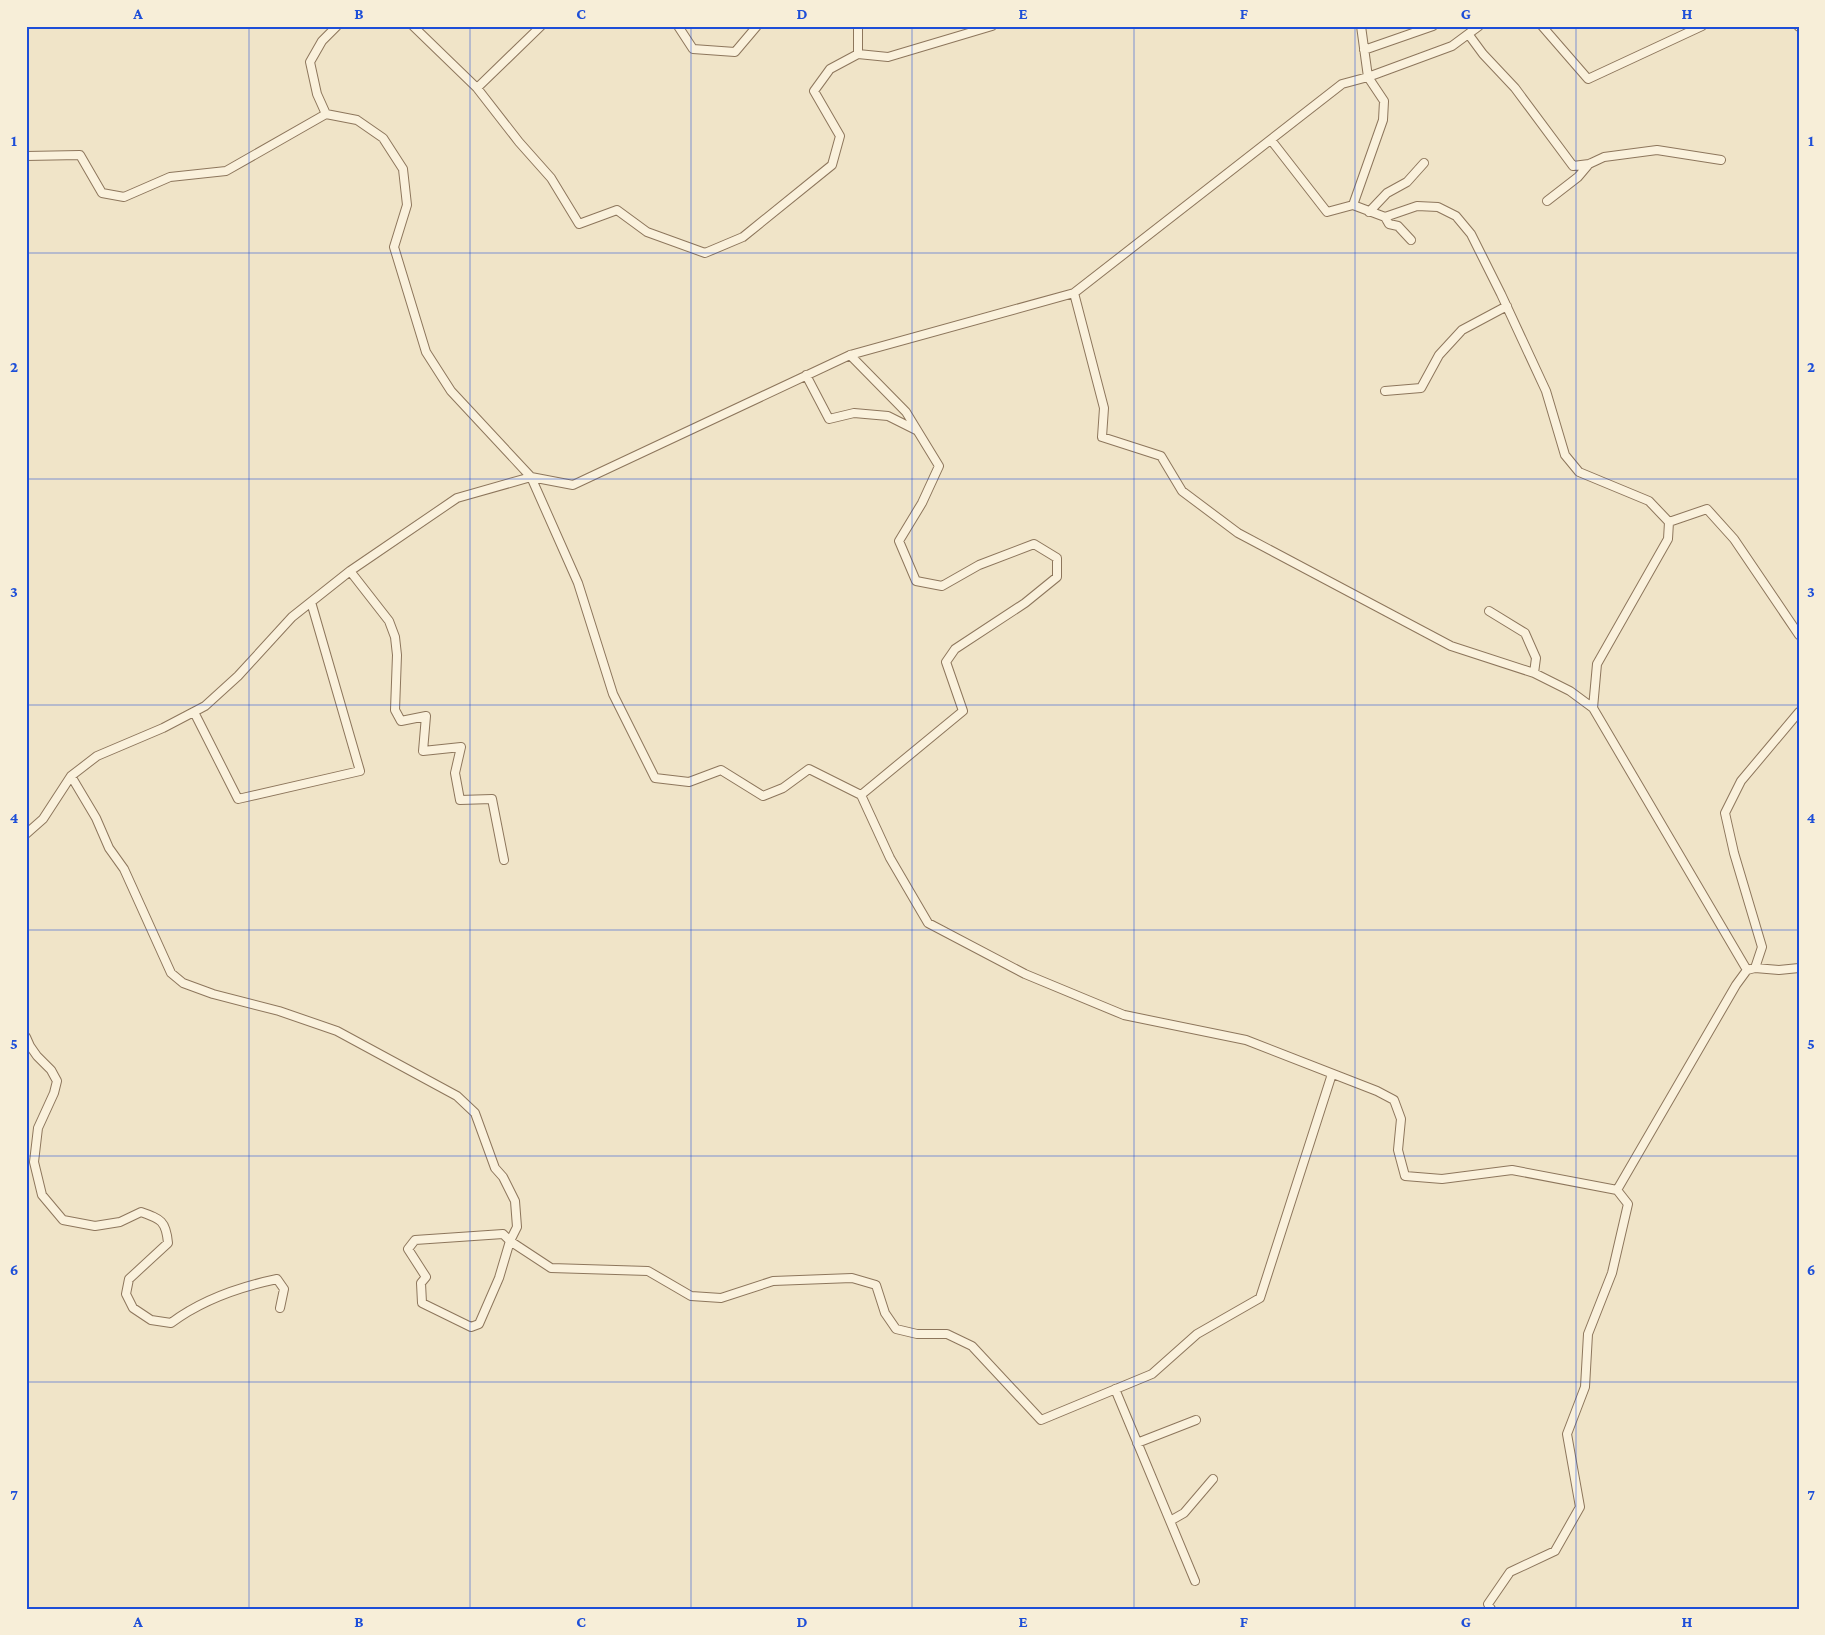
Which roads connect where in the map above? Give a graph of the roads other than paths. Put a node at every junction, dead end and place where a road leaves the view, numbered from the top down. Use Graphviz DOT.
graph roads {
  1 [pos="337,26"];
  2 [pos="413,26"];
  3 [pos="541,26"];
  4 [pos="678,26"];
  5 [pos="757,26"];
  6 [pos="858,26"];
  7 [pos="992,26"];
  8 [pos="1361,26"];
  9 [pos="1433,26"];
  10 [pos="1479,26"];
  11 [pos="1542,26"];
  12 [pos="1702,26"];
  13 [pos="1468,35"];
  14 [pos="1364,50"];
  15 [pos="858,54"];
  16 [pos="1368,77"];
  17 [pos="477,88"];
  18 [pos="326,114"];
  19 [pos="1271,140"];
  20 [pos="26,156"];
  21 [pos="1721,160"];
  22 [pos="1424,163"];
  23 [pos="1589,164"];
  24 [pos="1547,202"];
  25 [pos="1353,204"];
  26 [pos="1369,212"];
  27 [pos="1385,216"];
  28 [pos="1411,240"];
  29 [pos="1074,293"];
  30 [pos="1507,306"];
  31 [pos="850,355"];
  32 [pos="806,376"];
  33 [pos="1385,391"];
  34 [pos="918,431"];
  35 [pos="531,477"];
  36 [pos="1669,522"];
  37 [pos="350,571"];
  38 [pos="311,602"];
  39 [pos="1489,611"];
  40 [pos="1799,635"];
  41 [pos="1534,674"];
  42 [pos="1593,708"];
  43 [pos="194,712"];
  44 [pos="1799,712"];
  45 [pos="71,776"];
  46 [pos="861,794"];
  47 [pos="26,834"];
  48 [pos="504,860"];
  49 [pos="1799,968"];
  50 [pos="1751,969"];
  51 [pos="26,1037"];
  52 [pos="1332,1074"];
  53 [pos="1618,1190"];
  54 [pos="510,1241"];
  55 [pos="280,1308"];
  56 [pos="1115,1389"];
  57 [pos="1196,1420"];
  58 [pos="1137,1443"];
  59 [pos="1213,1479"];
  60 [pos="1170,1521"];
  61 [pos="1195,1581"];
  62 [pos="1491,1609"];
  1 -- 18 [label="street"];
  2 -- 17 [label="street"];
  3 -- 17 [label="street"];
  4 -- 5 [label="street"];
  6 -- 15 [label="street"];
  7 -- 15 [label="street"];
  8 -- 14 [label="street"];
  9 -- 14 [label="street"];
  10 -- 13 [label="street"];
  11 -- 12 [label="street"];
  13 -- 16 [label="street"];
  13 -- 23 [label="street"];
  14 -- 16 [label="street"];
  15 -- 17 [label="street"];
  16 -- 19 [label="street"];
  16 -- 25 [label="street"];
  18 -- 20 [label="street"];
  18 -- 35 [label="street"];
  19 -- 25 [label="street"];
  19 -- 29 [label="street"];
  21 -- 23 [label="street"];
  22 -- 26 [label="street"];
  23 -- 24 [label="street"];
  25 -- 26 [label="street"];
  26 -- 27 [label="street"];
  27 -- 28 [label="street"];
  27 -- 30 [label="street"];
  29 -- 31 [label="street"];
  29 -- 41 [label="street"];
  30 -- 33 [label="street"];
  30 -- 36 [label="street"];
  31 -- 32 [label="street"];
  31 -- 34 [label="street"];
  32 -- 34 [label="street"];
  32 -- 35 [label="street"];
  34 -- 46 [label="street"];
  35 -- 37 [label="street"];
  35 -- 46 [label="street"];
  36 -- 40 [label="street"];
  36 -- 42 [label="street"];
  37 -- 38 [label="street"];
  37 -- 48 [label="street"];
  38 -- 43 [label="street"];
  38 -- 43 [label="street"];
  39 -- 41 [label="street"];
  41 -- 42 [label="street"];
  42 -- 50 [label="street"];
  43 -- 45 [label="street"];
  44 -- 50 [label="street"];
  45 -- 47 [label="street"];
  45 -- 54 [label="street"];
  46 -- 52 [label="street"];
  49 -- 50 [label="street"];
  50 -- 53 [label="street"];
  51 -- 55 [label="street"];
  52 -- 53 [label="street"];
  52 -- 56 [label="street"];
  53 -- 62 [label="street"];
  54 -- 54 [label="street"];
  54 -- 56 [label="street"];
  56 -- 58 [label="street"];
  57 -- 58 [label="street"];
  58 -- 60 [label="street"];
  59 -- 60 [label="street"];
  60 -- 61 [label="street"];
}
